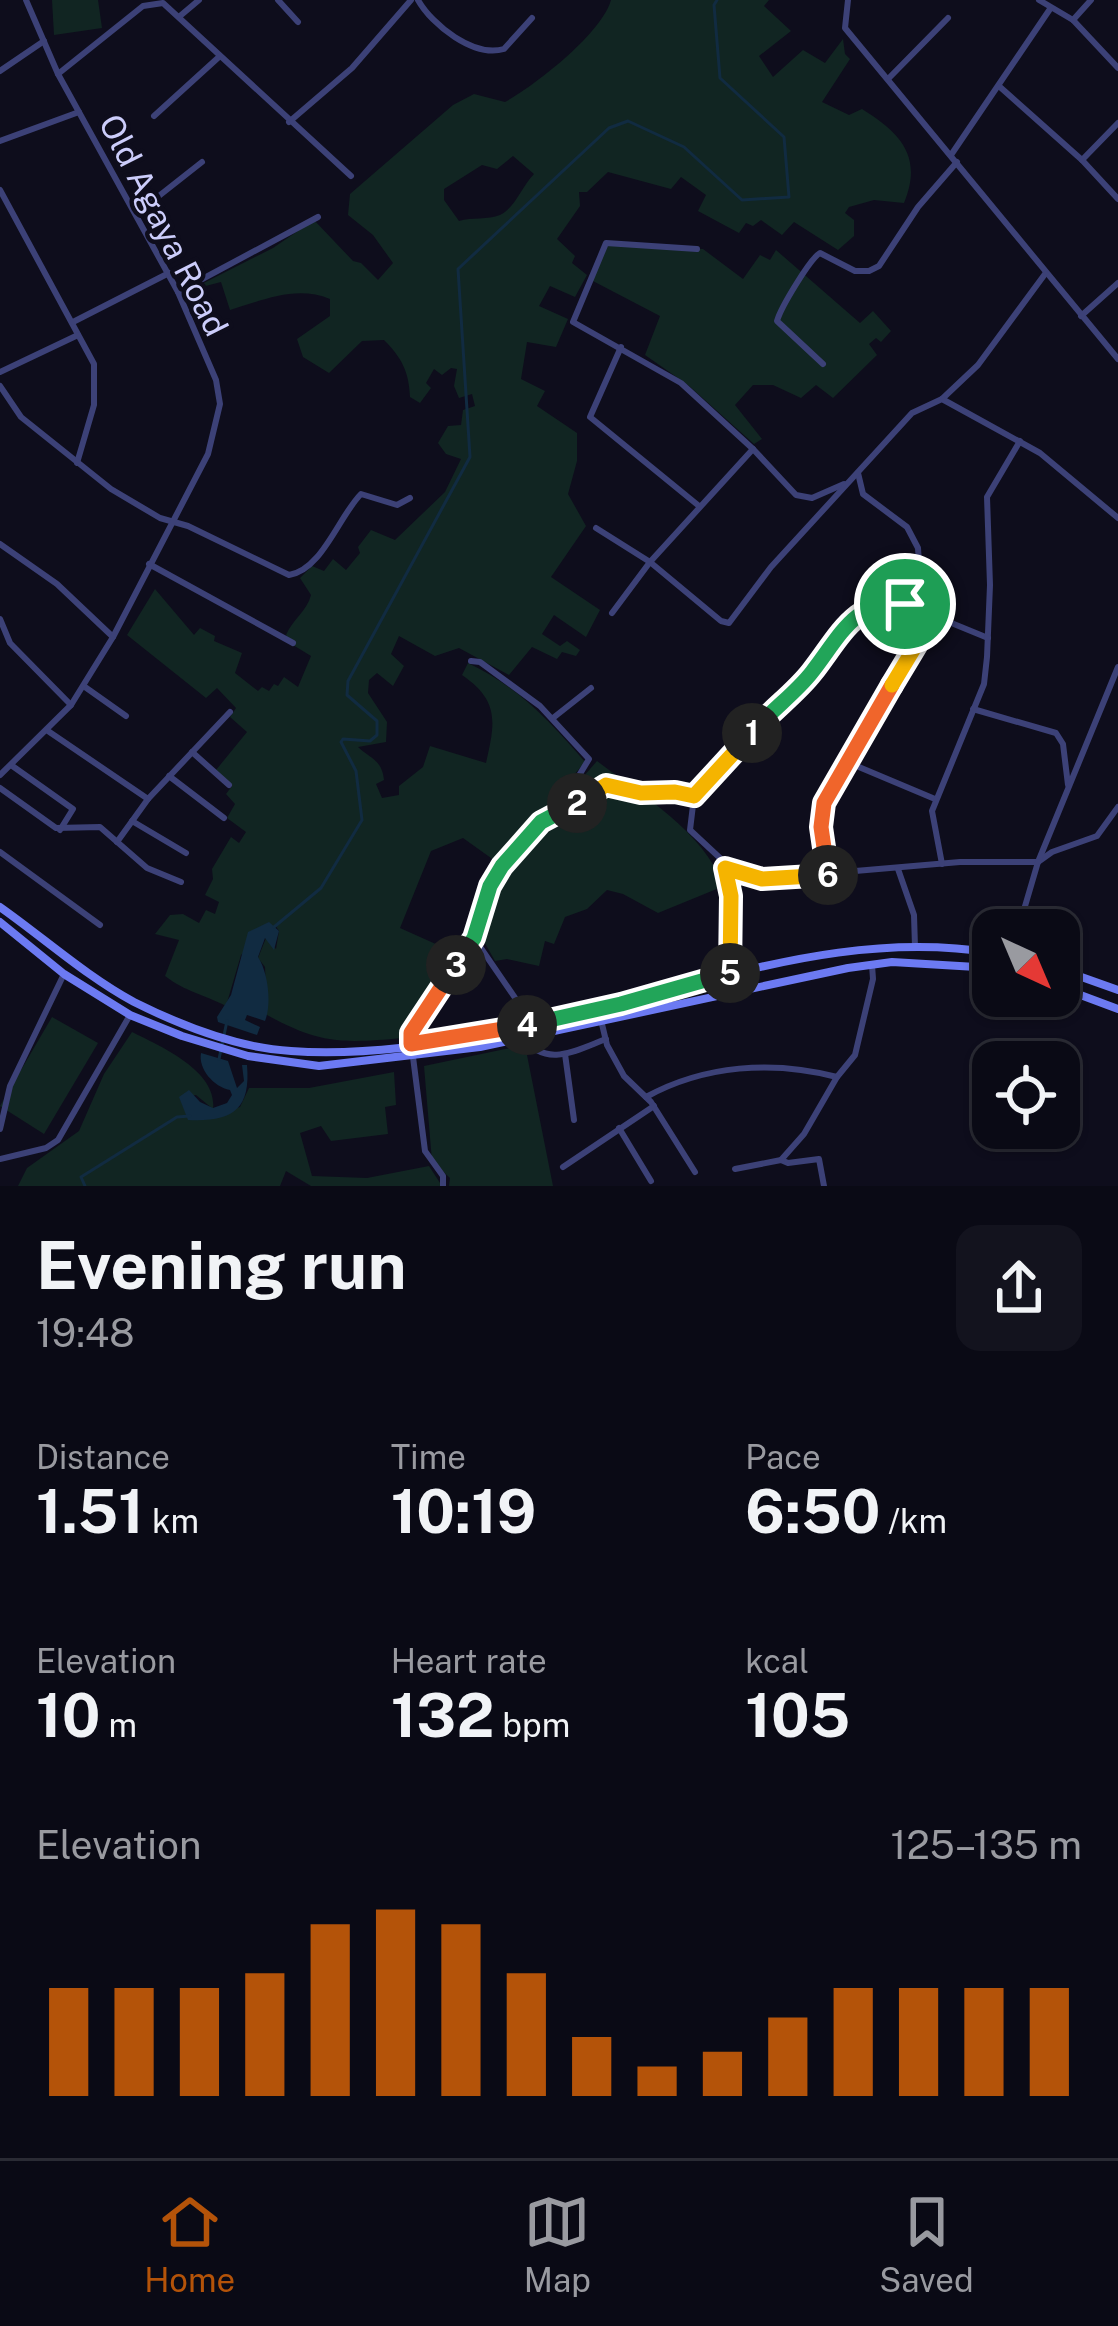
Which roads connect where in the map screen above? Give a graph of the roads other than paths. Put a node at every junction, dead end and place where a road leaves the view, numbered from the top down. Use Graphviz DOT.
graph roads {
  1 [pos="26,0"];
  2 [pos="199,0"];
  3 [pos="415,0"];
  4 [pos="848,0"];
  5 [pos="1039,0"];
  6 [pos="1091,0"];
  7 [pos="153,1"];
  8 [pos="283,1"];
  9 [pos="1050,9"];
  10 [pos="180,16"];
  11 [pos="532,18"];
  12 [pos="948,18"];
  13 [pos="1073,20"];
  14 [pos="298,22"];
  15 [pos="44,41"];
  16 [pos="220,56"];
  17 [pos="1118,68"];
  18 [pos="0,71"];
  19 [pos="58,74"];
  20 [pos="889,79"];
  21 [pos="1000,87"];
  22 [pos="79,112"];
  23 [pos="154,116"];
  24 [pos="289,122"];
  25 [pos="1118,122"];
  26 [pos="0,141"];
  27 [pos="954,159"];
  28 [pos="1082,160"];
  29 [pos="202,162"];
  30 [pos="351,176"];
  31 [pos="0,190"];
  32 [pos="1118,199"];
  33 [pos="0,212"];
  34 [pos="136,214"];
  35 [pos="318,217"];
  36 [pos="16,218"];
  37 [pos="697,249"];
  38 [pos="169,273"];
  39 [pos="1045,274"];
  40 [pos="1118,283"];
  41 [pos="178,292"];
  42 [pos="1081,316"];
  43 [pos="73,322"];
  44 [pos="78,335"];
  45 [pos="621,347"];
  46 [pos="1118,359"];
  47 [pos="823,364"];
  48 [pos="0,372"];
  49 [pos="0,386"];
  50 [pos="942,399"];
  51 [pos="1020,441"];
  52 [pos="752,448"];
  53 [pos="77,463"];
  54 [pos="858,473"];
  55 [pos="848,482"];
  56 [pos="410,498"];
  57 [pos="699,506"];
  58 [pos="1118,518"];
  59 [pos="173,521"];
  60 [pos="596,528"];
  61 [pos="0,544"];
  62 [pos="650,562"];
  63 [pos="149,564"];
  64 [pos="905,604"];
  65 [pos="612,613"];
  66 [pos="933,617"];
  67 [pos="0,619"];
  68 [pos="113,637"];
  69 [pos="988,638"];
  70 [pos="293,644"];
  71 [pos="471,661"];
  72 [pos="1118,667"];
  73 [pos="84,686"];
  74 [pos="591,688"];
  75 [pos="71,705"];
  76 [pos="973,709"];
  77 [pos="230,712"];
  78 [pos="127,716"];
  79 [pos="553,718"];
  80 [pos="48,730"];
  81 [pos="191,752"];
  82 [pos="847,762"];
  83 [pos="11,765"];
  84 [pos="0,775"];
  85 [pos="169,776"];
  86 [pos="230,785"];
  87 [pos="0,788"];
  88 [pos="1069,788"];
  89 [pos="694,796"];
  90 [pos="148,799"];
  91 [pos="935,799"];
  92 [pos="1118,807"];
  93 [pos="224,818"];
  94 [pos="132,821"];
  95 [pos="541,822"];
  96 [pos="60,830"];
  97 [pos="117,842"];
  98 [pos="0,852"];
  99 [pos="186,853"];
  100 [pos="1038,862"];
  101 [pos="942,864"];
  102 [pos="725,868"];
  103 [pos="898,868"];
  104 [pos="830,875"];
  105 [pos="181,882"];
  106 [pos="0,907"];
  107 [pos="1024,909"];
  108 [pos="0,922"];
  109 [pos="100,925"];
  110 [pos="474,938"];
  111 [pos="915,947"];
  112 [pos="972,951"];
  113 [pos="872,965"];
  114 [pos="972,967"];
  115 [pos="64,974"];
  116 [pos="730,974"];
  117 [pos="1080,976"];
  118 [pos="1118,990"];
  119 [pos="1080,995"];
  120 [pos="1118,1009"];
  121 [pos="130,1015"];
  122 [pos="601,1020"];
  123 [pos="533,1024"];
  124 [pos="524,1037"];
  125 [pos="605,1039"];
  126 [pos="411,1044"];
  127 [pos="566,1054"];
  128 [pos="413,1057"];
  129 [pos="837,1077"];
  130 [pos="10,1086"];
  131 [pos="0,1090"];
  132 [pos="646,1096"];
  133 [pos="654,1106"];
  134 [pos="574,1120"];
  135 [pos="619,1128"];
  136 [pos="0,1129"];
  137 [pos="0,1159"];
  138 [pos="781,1160"];
  139 [pos="563,1167"];
  140 [pos="735,1169"];
  141 [pos="694,1172"];
  142 [pos="651,1181"];
  143 [pos="443,1186"];
  144 [pos="824,1186"];
  1 -- 15 [label="street, Old Agaya Road"];
  2 -- 10 [label="street"];
  3 -- 11 [label="street"];
  3 -- 24 [label="street"];
  4 -- 20 [label="street"];
  5 -- 9 [label="street"];
  6 -- 13 [label="street"];
  7 -- 10 [label="street"];
  7 -- 19 [label="street"];
  8 -- 14 [label="street"];
  9 -- 13 [label="street"];
  9 -- 21 [label="street"];
  10 -- 16 [label="street"];
  12 -- 20 [label="street"];
  13 -- 17 [label="street"];
  15 -- 18 [label="street"];
  15 -- 19 [label="street, Old Agaya Road"];
  16 -- 23 [label="street"];
  16 -- 24 [label="street"];
  19 -- 22 [label="street, Old Agaya Road"];
  20 -- 27 [label="street"];
  21 -- 27 [label="street"];
  21 -- 28 [label="street"];
  22 -- 26 [label="street"];
  22 -- 34 [label="street, Old Agaya Road"];
  24 -- 30 [label="street"];
  25 -- 28 [label="street"];
  27 -- 39 [label="street"];
  27 -- 47 [label="street"];
  28 -- 32 [label="street"];
  29 -- 34 [label="street"];
  31 -- 36 [label="street"];
  33 -- 36 [label="street"];
  34 -- 38 [label="street, Old Agaya Road"];
  35 -- 41 [label="street"];
  36 -- 43 [label="street"];
  37 -- 45 [label="street"];
  38 -- 41 [label="street, Old Agaya Road"];
  38 -- 43 [label="street"];
  39 -- 42 [label="street"];
  39 -- 50 [label="street"];
  40 -- 42 [label="street"];
  41 -- 59 [label="street, Old Agaya Road"];
  42 -- 46 [label="street"];
  43 -- 44 [label="street"];
  44 -- 48 [label="street"];
  44 -- 53 [label="street"];
  45 -- 52 [label="street"];
  45 -- 57 [label="street"];
  49 -- 53 [label="street"];
  50 -- 51 [label="street"];
  50 -- 54 [label="street"];
  51 -- 58 [label="street"];
  51 -- 69 [label="street"];
  52 -- 55 [label="street"];
  52 -- 57 [label="street"];
  53 -- 59 [label="street"];
  54 -- 55 [label="street"];
  54 -- 64 [label="street"];
  55 -- 62 [label="street"];
  56 -- 59 [label="street"];
  57 -- 62 [label="street"];
  59 -- 63 [label="street, Old Agaya Road"];
  60 -- 62 [label="street"];
  61 -- 68 [label="street"];
  62 -- 65 [label="street"];
  63 -- 68 [label="street, Old Agaya Road"];
  63 -- 70 [label="street"];
  64 -- 66 [label="street"];
  64 -- 89 [label="street"];
  66 -- 69 [label="street"];
  66 -- 82 [label="street"];
  67 -- 75 [label="street"];
  68 -- 73 [label="street, Old Agaya Road"];
  69 -- 76 [label="street"];
  71 -- 79 [label="street"];
  72 -- 88 [label="street"];
  73 -- 75 [label="street, Old Agaya Road"];
  73 -- 78 [label="street"];
  74 -- 79 [label="street"];
  75 -- 80 [label="street, Old Agaya Road"];
  76 -- 88 [label="street"];
  76 -- 91 [label="street"];
  77 -- 81 [label="street"];
  79 -- 95 [label="street"];
  80 -- 83 [label="street, Old Agaya Road"];
  80 -- 90 [label="street"];
  81 -- 85 [label="street"];
  81 -- 86 [label="street"];
  82 -- 91 [label="street"];
  82 -- 104 [label="street"];
  83 -- 84 [label="street, Old Agaya Road"];
  83 -- 96 [label="street"];
  85 -- 90 [label="street"];
  85 -- 93 [label="street"];
  87 -- 96 [label="street"];
  88 -- 100 [label="street"];
  89 -- 95 [label="street"];
  89 -- 102 [label="street"];
  90 -- 94 [label="street"];
  91 -- 101 [label="street"];
  92 -- 100 [label="street"];
  94 -- 97 [label="street"];
  94 -- 99 [label="street"];
  95 -- 110 [label="street"];
  96 -- 97 [label="street"];
  97 -- 105 [label="street"];
  98 -- 109 [label="street"];
  100 -- 101 [label="street"];
  100 -- 107 [label="street"];
  101 -- 103 [label="street"];
  102 -- 104 [label="street"];
  102 -- 116 [label="street"];
  103 -- 104 [label="street"];
  103 -- 111 [label="street"];
  106 -- 126 [label="main road"];
  108 -- 115 [label="main road"];
  110 -- 123 [label="street"];
  110 -- 126 [label="street"];
  111 -- 112 [label="main road"];
  111 -- 116 [label="main road"];
  113 -- 114 [label="main road"];
  113 -- 122 [label="main road"];
  113 -- 129 [label="street"];
  115 -- 121 [label="main road"];
  115 -- 130 [label="street"];
  116 -- 123 [label="main road"];
  117 -- 118 [label="main road"];
  119 -- 120 [label="main road"];
  121 -- 128 [label="main road"];
  121 -- 137 [label="street"];
  122 -- 124 [label="main road"];
  122 -- 125 [label="street"];
  123 -- 126 [label="main road"];
  124 -- 127 [label="street"];
  124 -- 128 [label="main road"];
  125 -- 127 [label="street"];
  125 -- 132 [label="street"];
  127 -- 134 [label="street"];
  128 -- 143 [label="street"];
  129 -- 132 [label="street"];
  129 -- 138 [label="street"];
  130 -- 131 [label="street"];
  130 -- 136 [label="street"];
  132 -- 133 [label="street"];
  133 -- 135 [label="street"];
  133 -- 141 [label="street"];
  135 -- 139 [label="street"];
  135 -- 142 [label="street"];
  138 -- 140 [label="street"];
  138 -- 144 [label="street"];
}
